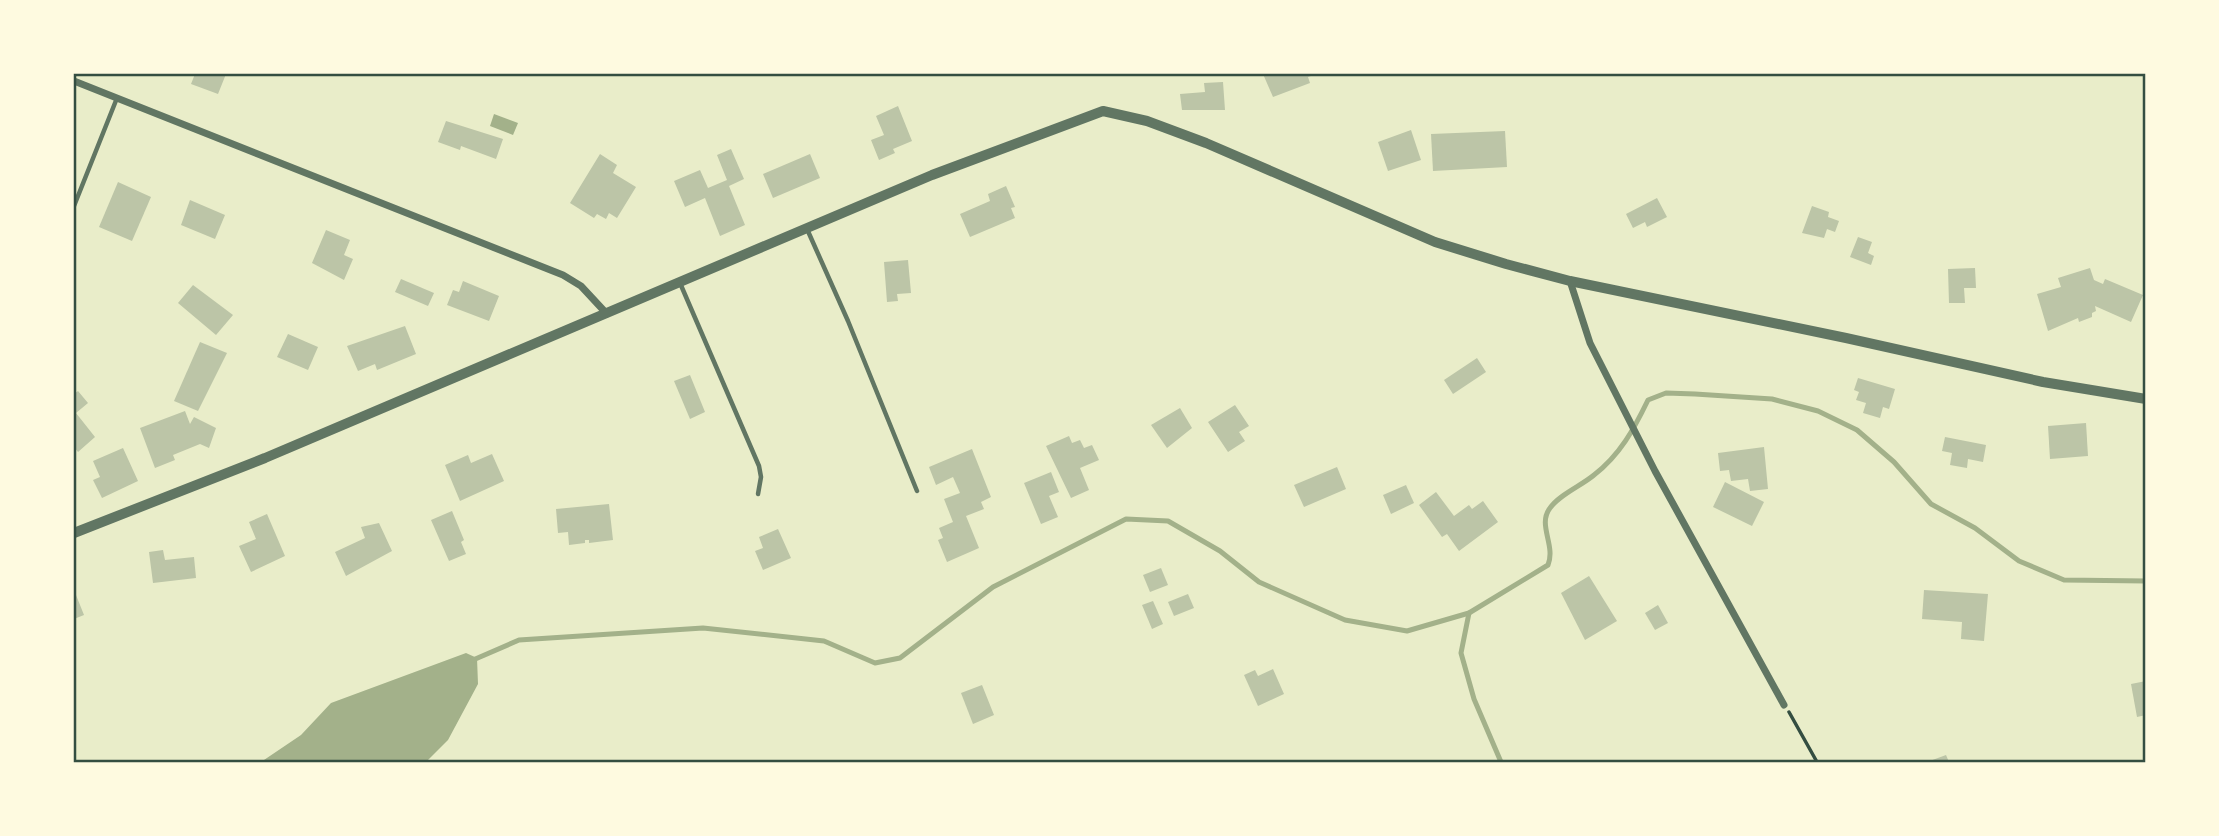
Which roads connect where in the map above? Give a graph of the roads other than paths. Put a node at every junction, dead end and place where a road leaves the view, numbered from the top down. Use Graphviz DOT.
graph roads {
  1 [pos="74,81"];
  2 [pos="117,99"];
  3 [pos="74,206"];
  4 [pos="807,229"];
  5 [pos="1570,281"];
  6 [pos="679,282"];
  7 [pos="607,314"];
  8 [pos="2146,399"];
  9 [pos="917,491"];
  10 [pos="758,494"];
  11 [pos="74,533"];
  12 [pos="1784,705"];
  1 -- 2 [label="street"];
  2 -- 3 [label="lane"];
  2 -- 7 [label="street"];
  4 -- 5 [label="street"];
  4 -- 6 [label="street"];
  4 -- 9 [label="lane"];
  5 -- 8 [label="street"];
  5 -- 12 [label="street"];
  6 -- 7 [label="street"];
  6 -- 10 [label="lane"];
  7 -- 11 [label="street"];
}
